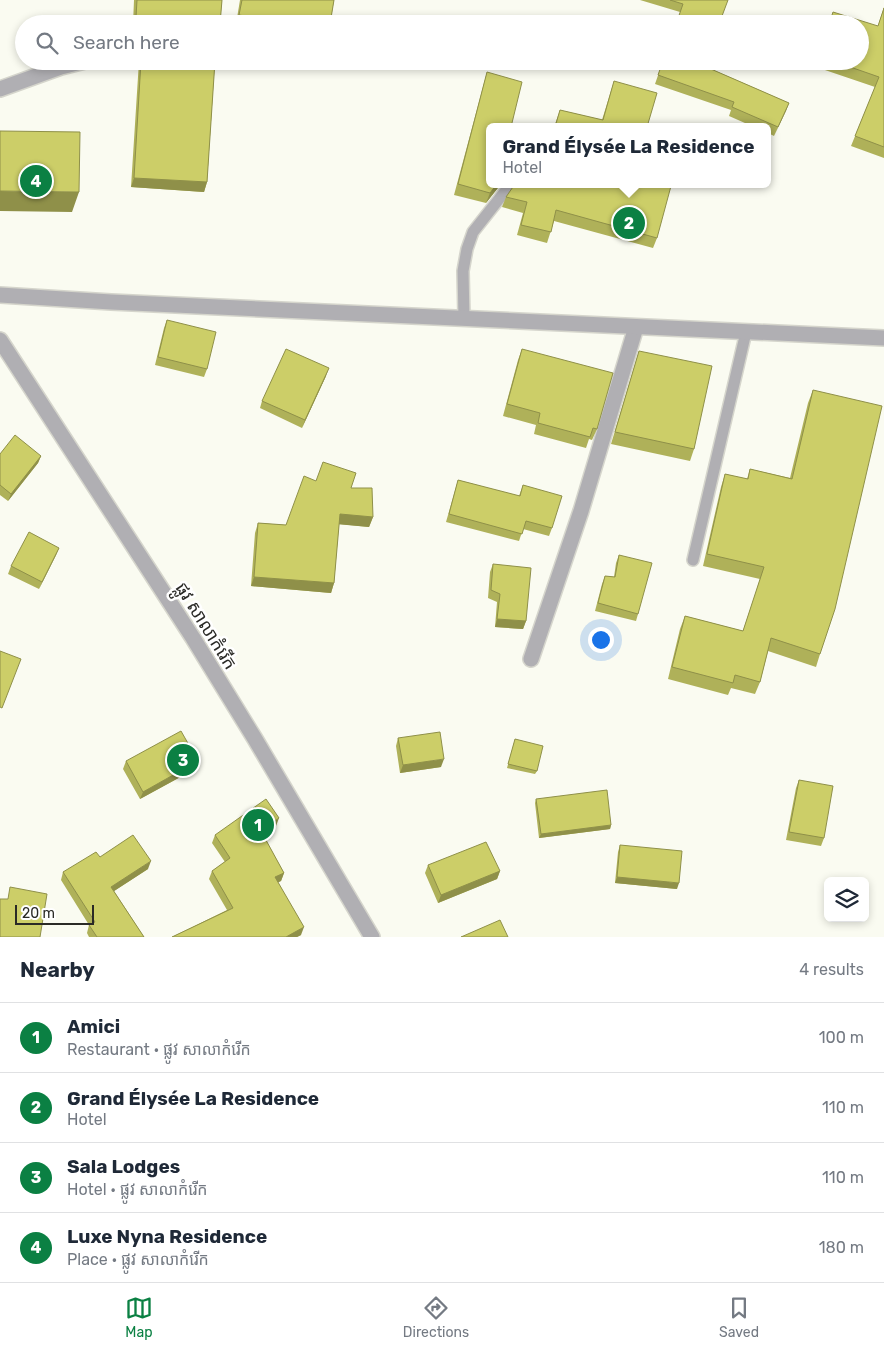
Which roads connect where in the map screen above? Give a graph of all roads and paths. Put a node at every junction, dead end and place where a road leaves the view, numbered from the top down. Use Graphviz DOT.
graph roads {
  1 [pos="52,70"];
  2 [pos="0,89"];
  3 [pos="508,188"];
  4 [pos="0,294"];
  5 [pos="464,318"];
  6 [pos="636,327"];
  7 [pos="746,332"];
  8 [pos="884,338"];
  9 [pos="0,340"];
  10 [pos="693,560"];
  11 [pos="531,659"];
  12 [pos="372,937"];
  1 -- 2 [label="street"];
  3 -- 5 [label="lane"];
  4 -- 5 [label="street"];
  5 -- 6 [label="street"];
  6 -- 7 [label="street"];
  6 -- 11 [label="street"];
  7 -- 8 [label="street"];
  7 -- 10 [label="lane"];
  9 -- 12 [label="street, ផ្លូវ សាលាកំរើក"];
}
